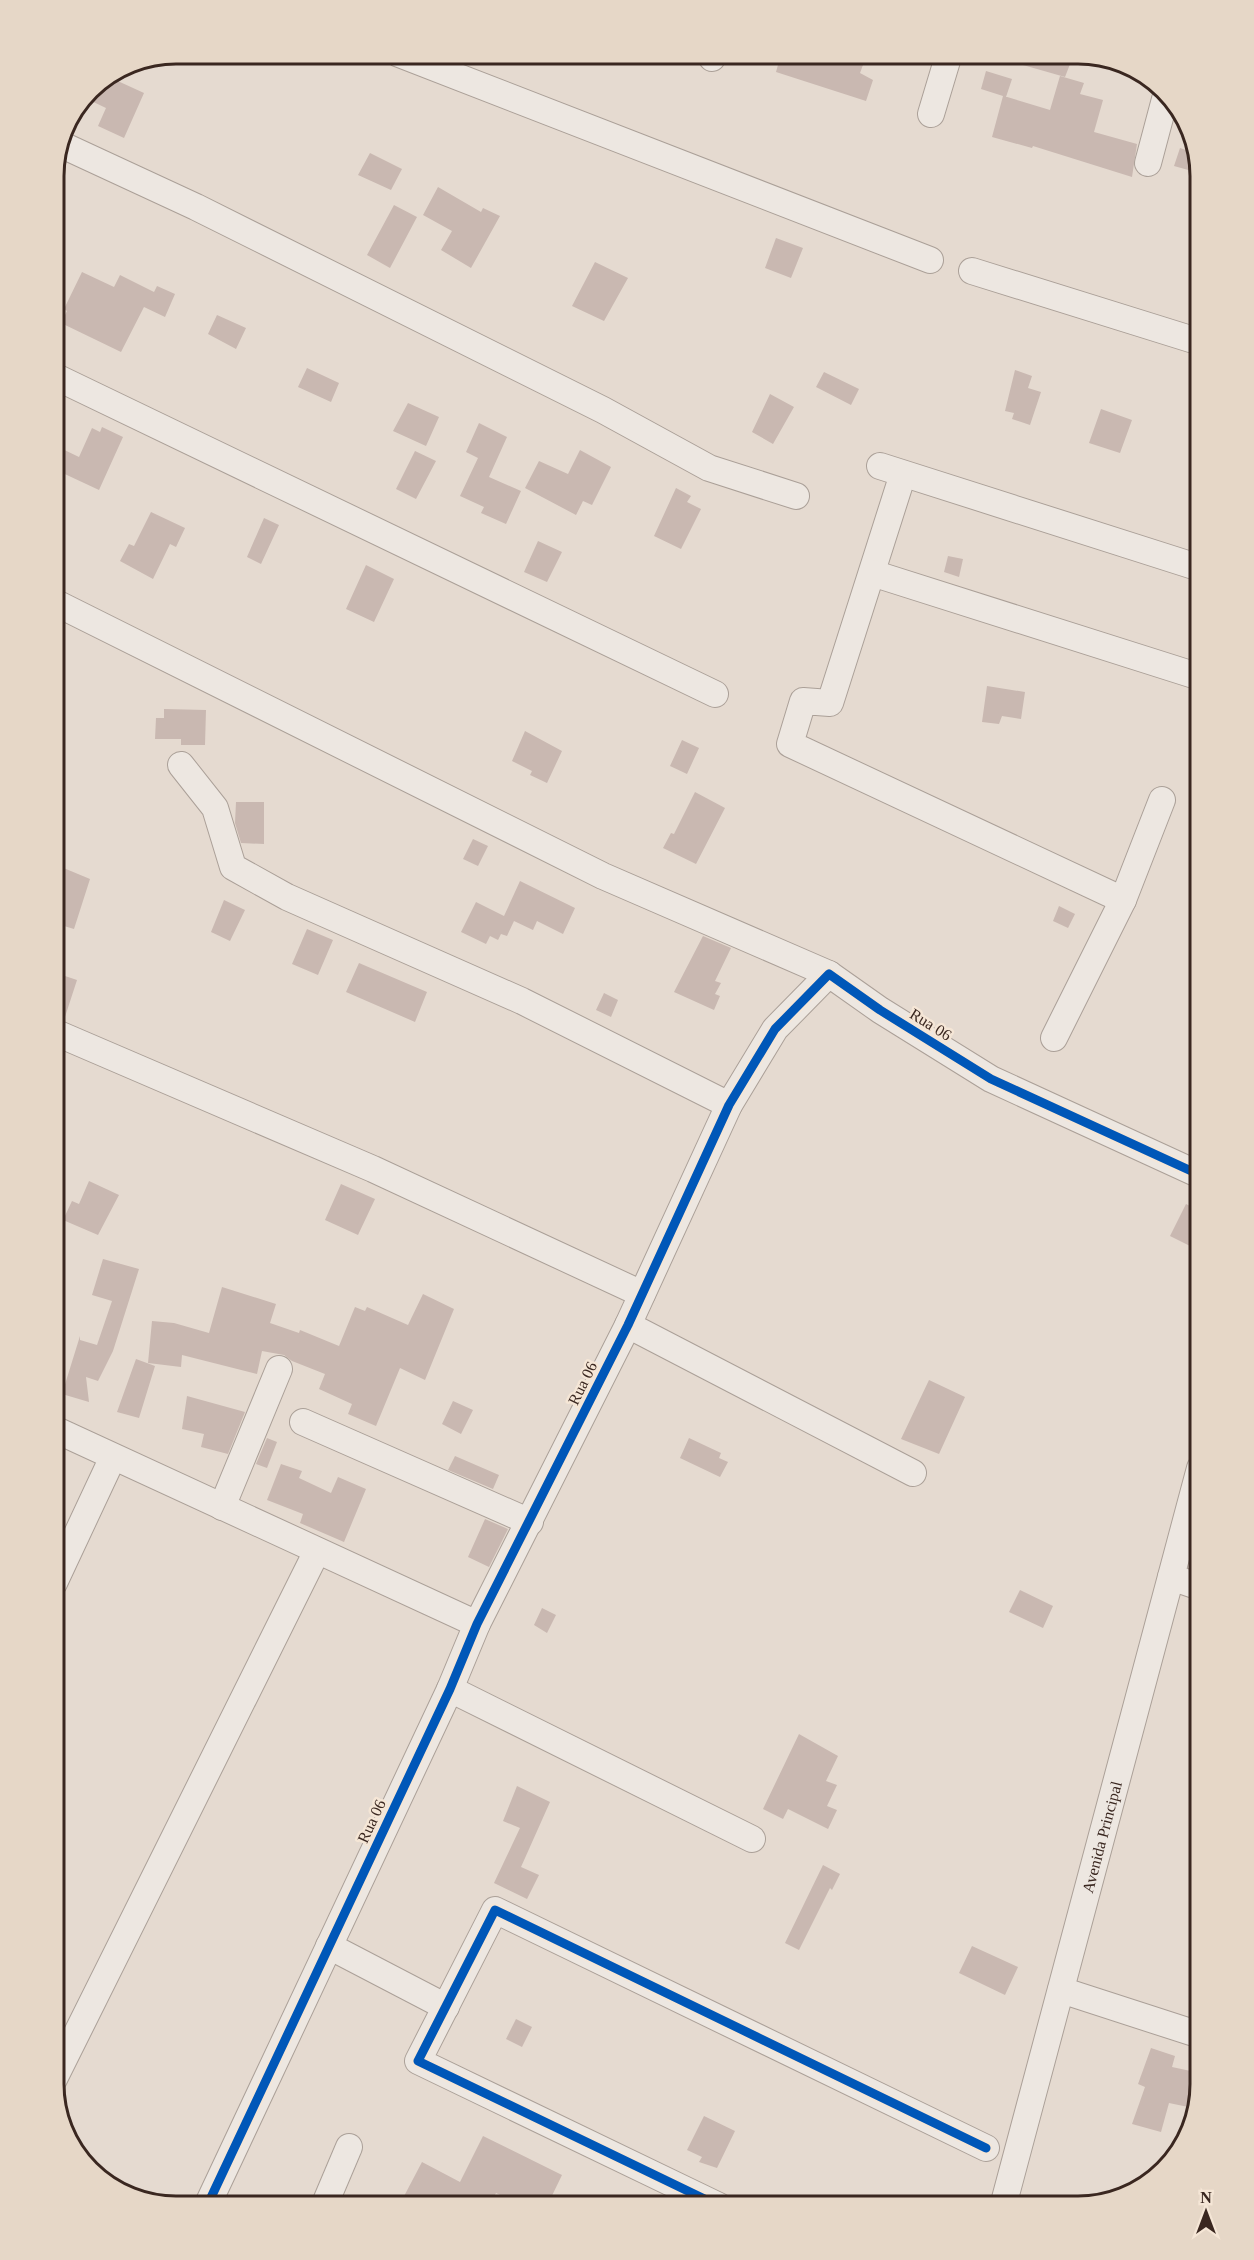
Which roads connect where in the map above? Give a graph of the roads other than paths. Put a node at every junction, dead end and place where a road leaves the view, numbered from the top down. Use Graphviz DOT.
graph roads {
  1 [pos="427,65"];
  2 [pos="946,65"];
  3 [pos="1163,105"];
  4 [pos="931,114"];
  5 [pos="68,148"];
  6 [pos="1148,163"];
  7 [pos="930,260"];
  8 [pos="972,271"];
  9 [pos="1190,339"];
  10 [pos="65,381"];
  11 [pos="796,496"];
  12 [pos="1190,565"];
  13 [pos="872,573"];
  14 [pos="65,607"];
  15 [pos="1190,674"];
  16 [pos="715,694"];
  17 [pos="181,765"];
  18 [pos="1162,800"];
  19 [pos="1123,900"];
  20 [pos="829,974"];
  21 [pos="65,1037"];
  22 [pos="1054,1038"];
  23 [pos="729,1105"];
  24 [pos="1190,1170"];
  25 [pos="642,1293"];
  26 [pos="628,1325"];
  27 [pos="279,1369"];
  28 [pos="303,1422"];
  29 [pos="64,1435"];
  30 [pos="113,1457"];
  31 [pos="913,1473"];
  32 [pos="1190,1506"];
  33 [pos="222,1507"];
  34 [pos="530,1522"];
  35 [pos="317,1551"];
  36 [pos="64,1561"];
  37 [pos="1171,1577"];
  38 [pos="1190,1584"];
  39 [pos="477,1624"];
  40 [pos="450,1689"];
  41 [pos="752,1839"];
  42 [pos="329,1946"];
  43 [pos="1061,1990"];
  44 [pos="446,2007"];
  45 [pos="1190,2031"];
  46 [pos="64,2059"];
  47 [pos="349,2147"];
  48 [pos="986,2148"];
  49 [pos="212,2195"];
  50 [pos="329,2195"];
  51 [pos="697,2196"];
  52 [pos="1006,2196"];
  1 -- 7 [label="street"];
  2 -- 4 [label="street"];
  3 -- 6 [label="street"];
  5 -- 11 [label="street"];
  8 -- 9 [label="street"];
  10 -- 16 [label="street"];
  12 -- 13 [label="street"];
  13 -- 15 [label="street"];
  13 -- 19 [label="street"];
  14 -- 20 [label="street"];
  17 -- 23 [label="street"];
  18 -- 19 [label="street"];
  19 -- 22 [label="street"];
  20 -- 23 [label="street, Rua 06"];
  20 -- 24 [label="street, Rua 06"];
  21 -- 25 [label="street"];
  23 -- 25 [label="street, Rua 06"];
  25 -- 26 [label="street, Rua 06"];
  26 -- 31 [label="street"];
  26 -- 34 [label="street, Rua 06"];
  27 -- 33 [label="street"];
  28 -- 34 [label="street"];
  29 -- 30 [label="street"];
  30 -- 33 [label="street"];
  30 -- 36 [label="street"];
  32 -- 37 [label="street, Avenida Principal"];
  33 -- 35 [label="street"];
  34 -- 39 [label="street, Rua 06"];
  35 -- 39 [label="street"];
  35 -- 46 [label="street"];
  37 -- 38 [label="street"];
  37 -- 43 [label="street, Avenida Principal"];
  39 -- 40 [label="street, Rua 06"];
  40 -- 41 [label="street"];
  40 -- 42 [label="street, Rua 06"];
  42 -- 44 [label="street"];
  42 -- 49 [label="street, Rua 06"];
  43 -- 45 [label="street"];
  43 -- 52 [label="street, Avenida Principal"];
  44 -- 48 [label="street"];
  44 -- 51 [label="street"];
  47 -- 50 [label="street"];
}
